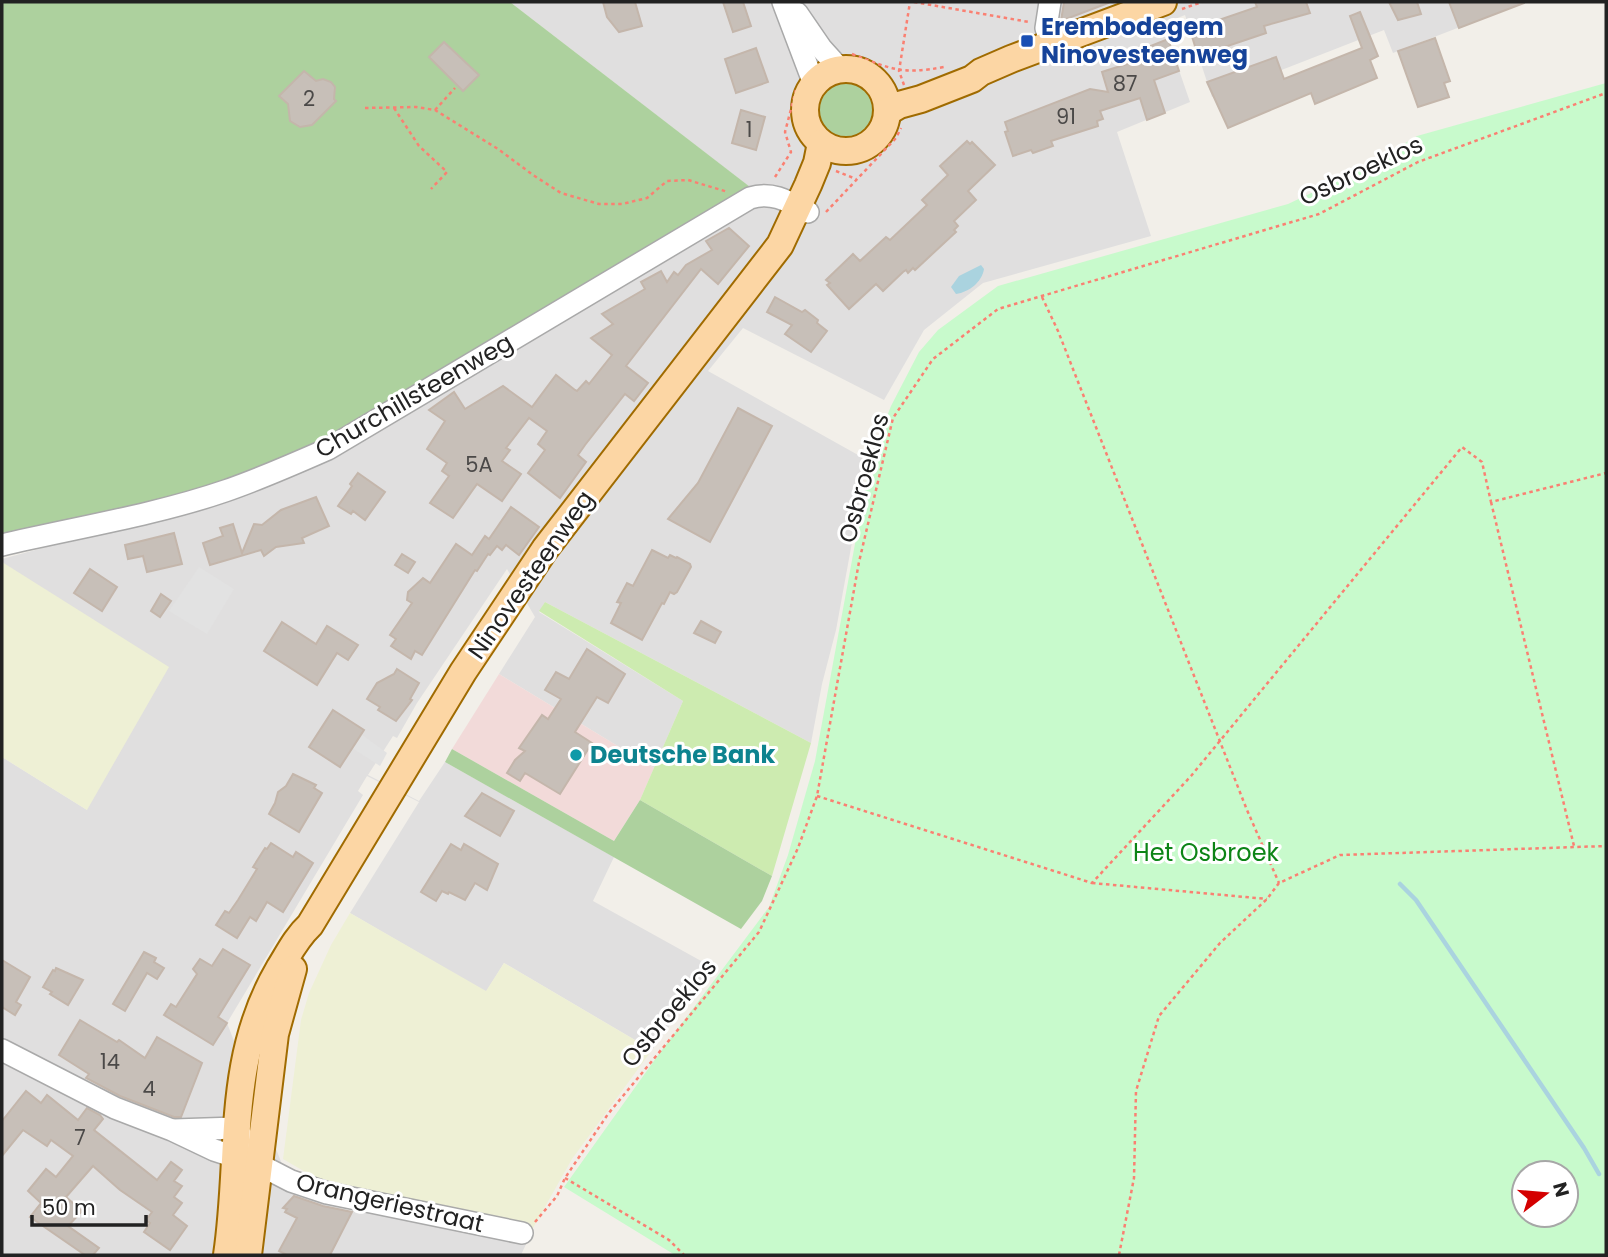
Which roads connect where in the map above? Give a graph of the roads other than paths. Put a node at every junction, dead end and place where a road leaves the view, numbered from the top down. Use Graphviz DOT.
graph roads {
  1 [pos="1050,2"];
  2 [pos="1170,6"];
  3 [pos="790,10"];
  4 [pos="1049,35"];
  5 [pos="842,59"];
  6 [pos="814,84"];
  7 [pos="893,98"];
  8 [pos="832,147"];
  9 [pos="810,212"];
  10 [pos="2,545"];
  11 [pos="310,925"];
  12 [pos="2,1050"];
  13 [pos="236,1128"];
  14 [pos="172,1130"];
  15 [pos="234,1155"];
  16 [pos="260,1165"];
  17 [pos="522,1233"];
  18 [pos="227,1255"];
  19 [pos="248,1255"];
  1 -- 4 [label="street"];
  2 -- 4 [label="main road"];
  3 -- 5 [label="street"];
  3 -- 6 [label="street"];
  4 -- 7 [label="main road"];
  5 -- 6 [label="main road"];
  5 -- 7 [label="main road"];
  6 -- 8 [label="main road"];
  7 -- 8 [label="main road"];
  8 -- 9 [label="main road, Ninovesteenweg"];
  9 -- 10 [label="street, Churchillsteenweg"];
  9 -- 11 [label="main road, Ninovesteenweg"];
  11 -- 13 [label="main road, Ninovesteenweg"];
  11 -- 16 [label="main road, Ninovesteenweg"];
  12 -- 14 [label="street, Orangeriestraat"];
  13 -- 14 [label="street"];
  13 -- 15 [label="main road, Ninovesteenweg"];
  13 -- 16 [label="street"];
  14 -- 15 [label="street, Orangeriestraat"];
  15 -- 16 [label="street, Orangeriestraat"];
  15 -- 18 [label="main road, Ninovesteenweg"];
  16 -- 17 [label="street, Orangeriestraat"];
  16 -- 19 [label="main road, Ninovesteenweg"];
}
